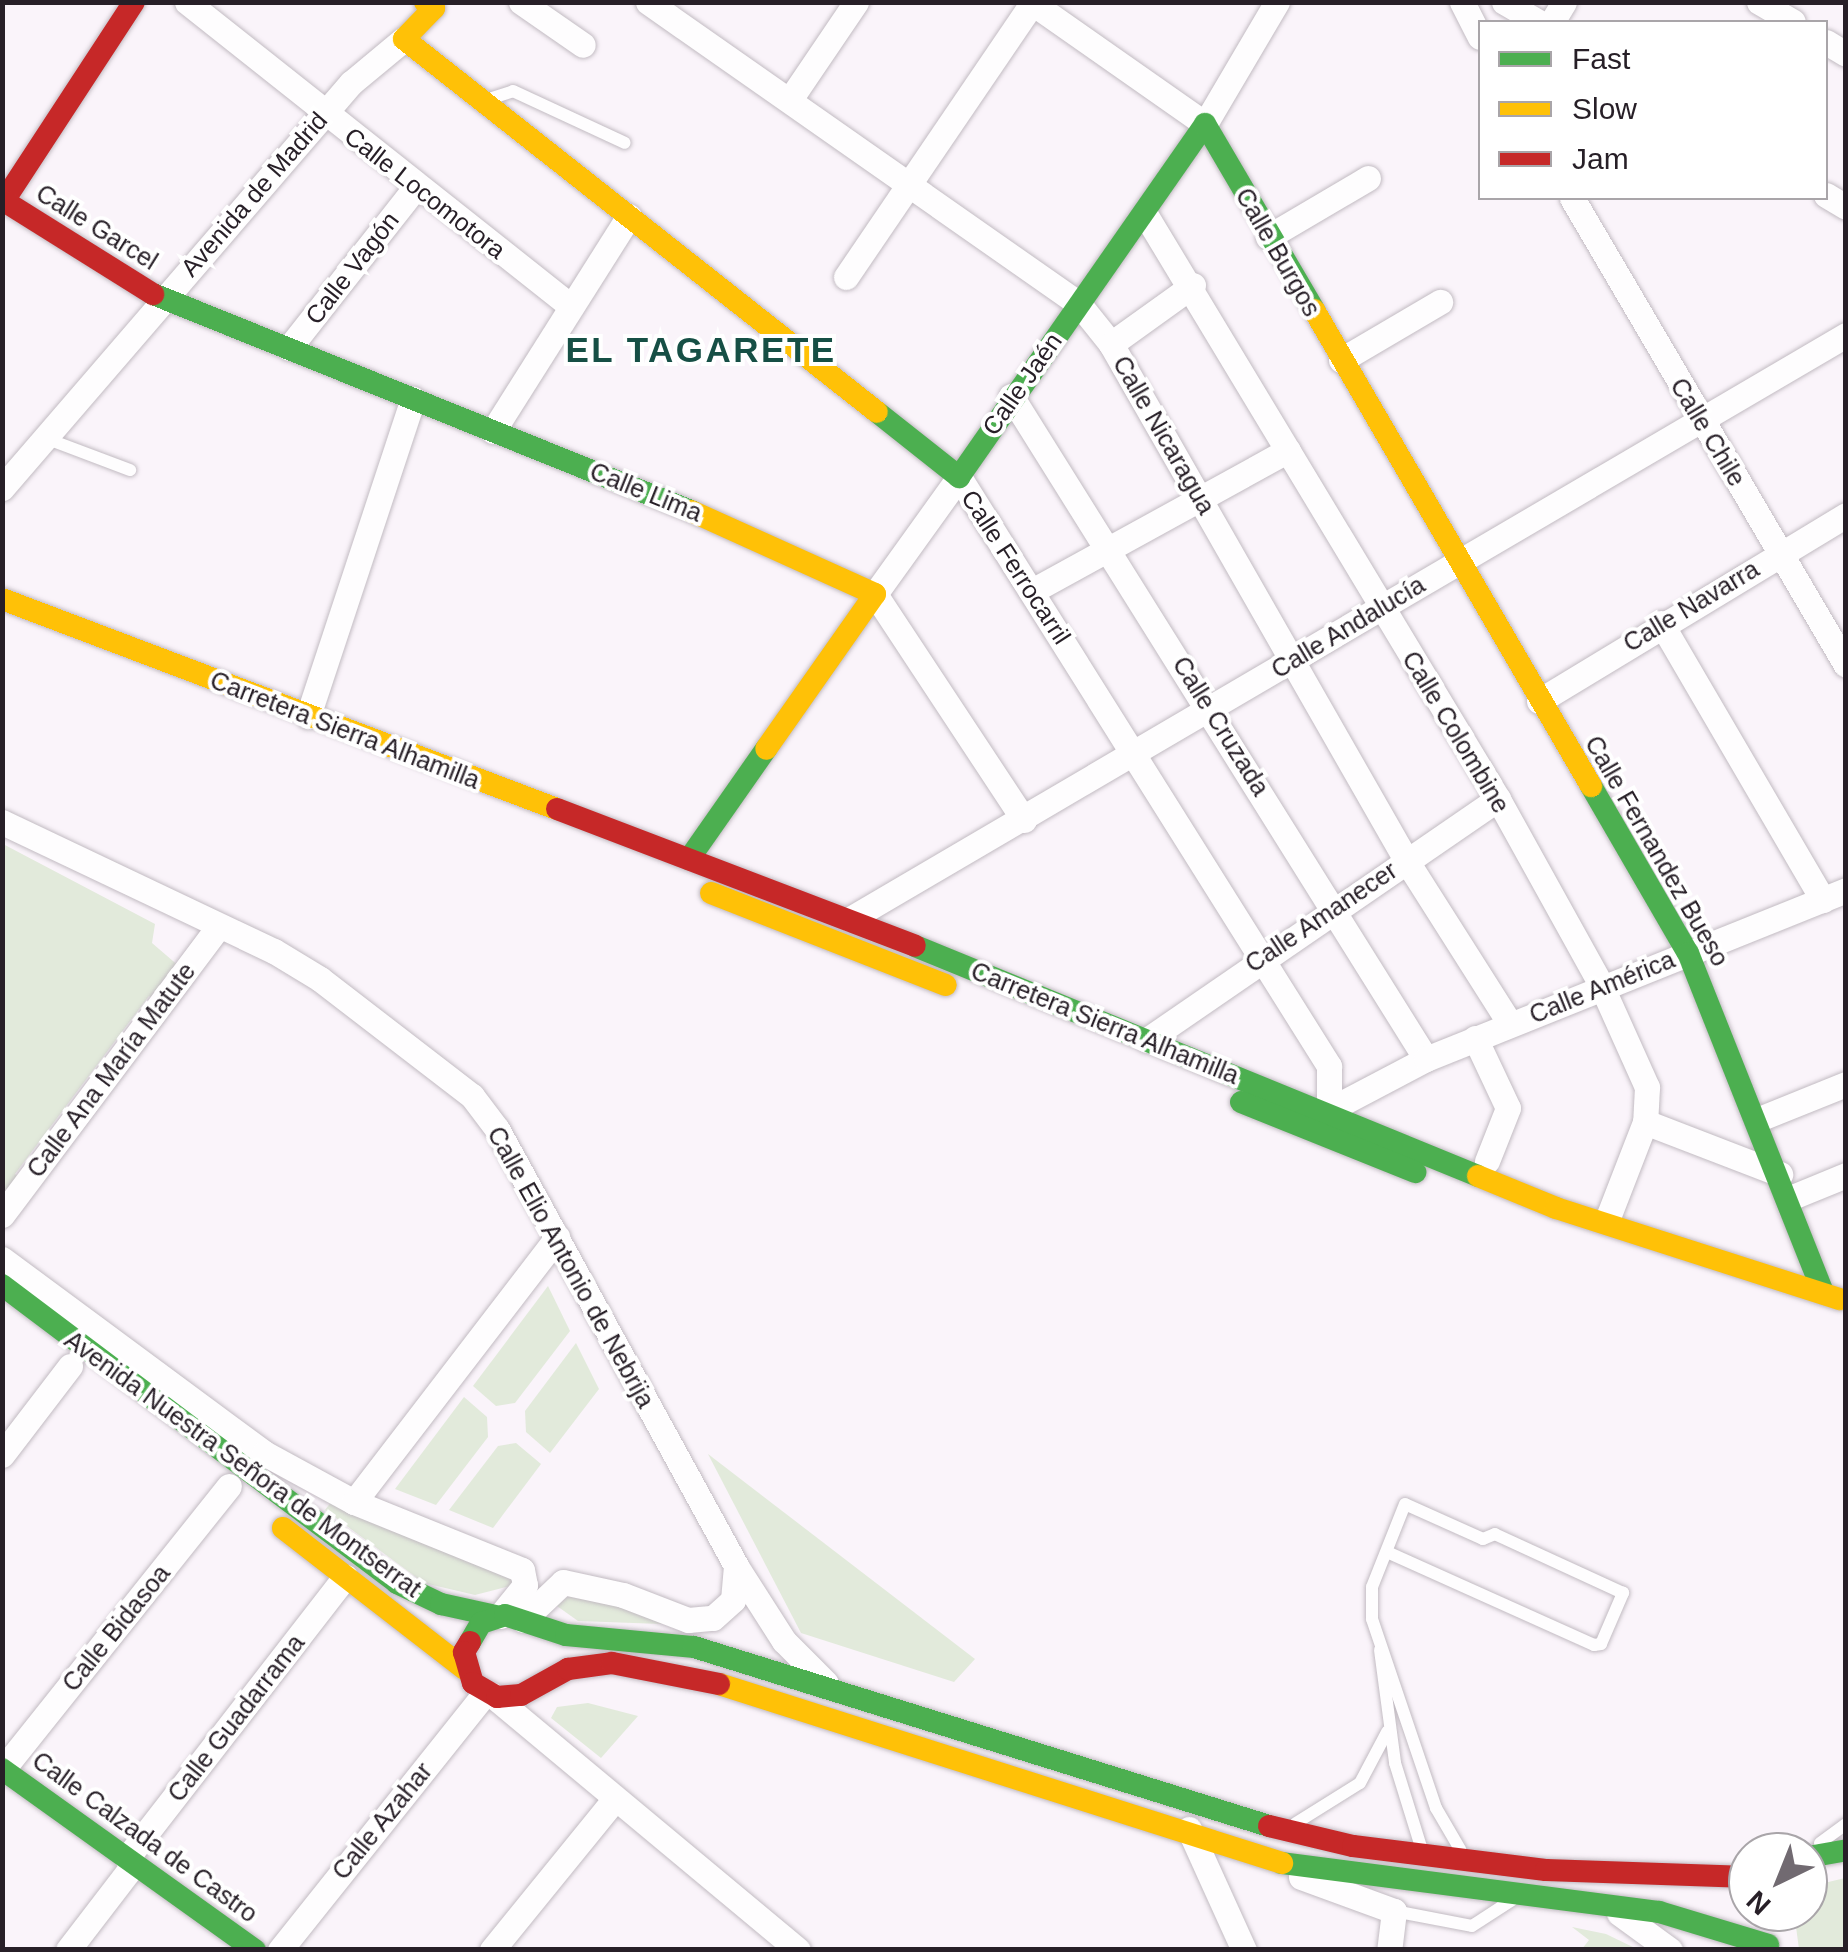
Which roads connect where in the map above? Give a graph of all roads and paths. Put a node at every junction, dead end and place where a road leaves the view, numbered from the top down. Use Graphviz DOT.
graph roads {
  1 [pos="134,2"];
  2 [pos="187,2"];
  3 [pos="521,2"];
  4 [pos="648,2"];
  5 [pos="856,2"];
  6 [pos="1276,2"];
  7 [pos="1462,2"];
  8 [pos="1504,2"];
  9 [pos="1759,2"];
  10 [pos="1032,3"];
  11 [pos="433,4"];
  12 [pos="675,10"];
  13 [pos="1535,20"];
  14 [pos="1789,20"];
  15 [pos="1478,33"];
  16 [pos="404,39"];
  17 [pos="583,45"];
  18 [pos="791,98"];
  19 [pos="483,101"];
  20 [pos="325,114"];
  21 [pos="1204,124"];
  22 [pos="625,143"];
  23 [pos="1368,178"];
  24 [pos="908,184"];
  25 [pos="415,188"];
  26 [pos="1573,200"];
  27 [pos="3,202"];
  28 [pos="1145,214"];
  29 [pos="629,216"];
  30 [pos="1268,237"];
  31 [pos="846,277"];
  32 [pos="1193,285"];
  33 [pos="161,299"];
  34 [pos="1440,302"];
  35 [pos="1079,304"];
  36 [pos="570,306"];
  37 [pos="1845,338"];
  38 [pos="1111,344"];
  39 [pos="289,348"];
  40 [pos="1341,360"];
  41 [pos="1011,396"];
  42 [pos="413,399"];
  43 [pos="1702,424"];
  44 [pos="493,431"];
  45 [pos="43,437"];
  46 [pos="1288,450"];
  47 [pos="130,470"];
  48 [pos="959,478"];
  49 [pos="5,480"];
  50 [pos="1202,498"];
  51 [pos="1846,515"];
  52 [pos="1108,550"];
  53 [pos="1780,553"];
  54 [pos="1459,561"];
  55 [pos="1032,591"];
  56 [pos="875,594"];
  57 [pos="2,600"];
  58 [pos="1378,606"];
  59 [pos="2,619"];
  60 [pos="1661,623"];
  61 [pos="1291,660"];
  62 [pos="1846,665"];
  63 [pos="1539,701"];
  64 [pos="1211,709"];
  65 [pos="308,716"];
  66 [pos="1136,756"];
  67 [pos="1498,799"];
  68 [pos="1024,820"];
  69 [pos="2,822"];
  70 [pos="547,830"];
  71 [pos="689,859"];
  72 [pos="1406,860"];
  73 [pos="1834,895"];
  74 [pos="1335,908"];
  75 [pos="850,919"];
  76 [pos="219,926"];
  77 [pos="882,932"];
  78 [pos="1688,953"];
  79 [pos="1262,956"];
  80 [pos="1602,987"];
  81 [pos="1026,1016"];
  82 [pos="1510,1024"];
  83 [pos="1475,1038"];
  84 [pos="1147,1040"];
  85 [pos="1426,1059"];
  86 [pos="1180,1078"];
  87 [pos="1846,1084"];
  88 [pos="1330,1110"];
  89 [pos="1759,1119"];
  90 [pos="1645,1122"];
  91 [pos="1487,1161"];
  92 [pos="1846,1174"];
  93 [pos="1785,1186"];
  94 [pos="1556,1208"];
  95 [pos="2,1215"];
  96 [pos="1608,1220"];
  97 [pos="557,1237"];
  98 [pos="2,1259"];
  99 [pos="2,1285"];
  100 [pos="1838,1297"];
  101 [pos="2,1314"];
  102 [pos="70,1366"];
  103 [pos="2,1455"];
  104 [pos="229,1486"];
  105 [pos="354,1502"];
  106 [pos="1387,1552"];
  107 [pos="736,1566"];
  108 [pos="345,1577"];
  109 [pos="681,1618"];
  110 [pos="513,1620"];
  111 [pos="694,1647"];
  112 [pos="1380,1650"];
  113 [pos="465,1669"];
  114 [pos="534,1686"];
  115 [pos="838,1692"];
  116 [pos="488,1694"];
  117 [pos="1388,1724"];
  118 [pos="549,1746"];
  119 [pos="3,1769"];
  120 [pos="614,1801"];
  121 [pos="1279,1828"];
  122 [pos="1190,1829"];
  123 [pos="1424,1858"];
  124 [pos="131,1861"];
  125 [pos="1280,1864"];
  126 [pos="1478,1864"];
  127 [pos="1728,1877"];
  128 [pos="1438,1886"];
  129 [pos="1517,1896"];
  130 [pos="1602,1904"];
  131 [pos="1394,1911"];
  132 [pos="1769,1947"];
  133 [pos="68,1950"];
  134 [pos="255,1950"];
  135 [pos="280,1950"];
  136 [pos="492,1950"];
  137 [pos="798,1950"];
  138 [pos="1244,1950"];
  139 [pos="1389,1950"];
  140 [pos="1670,1950"];
  1 -- 27 [label="main road"];
  2 -- 20 [label="street, Calle Locomotora"];
  3 -- 17 [label="street"];
  4 -- 12 [label="street, Calle Nicaragua"];
  5 -- 18 [label="street"];
  6 -- 21 [label="street, Calle Jaén"];
  7 -- 15 [label="street"];
  8 -- 13 [label="street"];
  9 -- 14 [label="street"];
  10 -- 21 [label="street, Calle Burgos"];
  10 -- 24 [label="street"];
  11 -- 16 [label="main road, Avenida de Madrid"];
  12 -- 18 [label="street, Calle Nicaragua"];
  16 -- 19 [label="main road, Calle Ferrocarril"];
  16 -- 20 [label="street, Avenida de Madrid"];
  18 -- 24 [label="street, Calle Nicaragua"];
  19 -- 22 [label="lane"];
  19 -- 29 [label="main road, Calle Ferrocarril"];
  20 -- 25 [label="street, Calle Locomotora"];
  20 -- 33 [label="street, Avenida de Madrid"];
  21 -- 28 [label="main road, Calle Jaén"];
  21 -- 30 [label="main road, Calle Burgos"];
  23 -- 30 [label="street"];
  24 -- 31 [label="street"];
  24 -- 35 [label="street, Calle Nicaragua"];
  25 -- 36 [label="street, Calle Locomotora"];
  25 -- 39 [label="street, Calle Vagón"];
  26 -- 43 [label="street, Calle Chile"];
  27 -- 33 [label="main road, Calle Garcel"];
  28 -- 32 [label="street, Calle Colombine"];
  28 -- 35 [label="main road, Calle Jaén"];
  29 -- 36 [label="street"];
  29 -- 48 [label="main road, Calle Ferrocarril"];
  30 -- 40 [label="main road, Calle Burgos"];
  32 -- 38 [label="street"];
  32 -- 46 [label="street, Calle Colombine"];
  33 -- 39 [label="main road, Calle Lima"];
  33 -- 45 [label="street, Avenida de Madrid"];
  34 -- 40 [label="street"];
  35 -- 38 [label="street, Calle Nicaragua"];
  35 -- 41 [label="main road, Calle Jaén"];
  36 -- 44 [label="street"];
  37 -- 43 [label="street, Calle Andalucía"];
  38 -- 50 [label="street, Calle Nicaragua"];
  39 -- 42 [label="main road, Calle Lima"];
  40 -- 54 [label="main road, Calle Burgos"];
  41 -- 48 [label="main road, Calle Jaén"];
  41 -- 52 [label="street, Calle Cruzada"];
  42 -- 44 [label="main road, Calle Lima"];
  42 -- 65 [label="street"];
  43 -- 53 [label="street, Calle Chile"];
  43 -- 54 [label="street, Calle Andalucía"];
  44 -- 56 [label="main road, Calle Lima"];
  45 -- 47 [label="lane"];
  45 -- 49 [label="street, Avenida de Madrid"];
  46 -- 50 [label="street"];
  46 -- 58 [label="street, Calle Colombine"];
  48 -- 55 [label="street, Calle Ferrocarril"];
  48 -- 56 [label="street, Calle Jaén"];
  50 -- 52 [label="street"];
  50 -- 61 [label="street, Calle Nicaragua"];
  51 -- 53 [label="street, Calle Navarra"];
  52 -- 55 [label="street"];
  52 -- 64 [label="street, Calle Cruzada"];
  53 -- 60 [label="street, Calle Navarra"];
  53 -- 62 [label="street, Calle Chile"];
  54 -- 58 [label="street, Calle Andalucía"];
  54 -- 63 [label="main road, Calle Fernandez Bueso"];
  55 -- 66 [label="street, Calle Ferrocarril"];
  56 -- 68 [label="street"];
  56 -- 71 [label="main road, Calle Jaén"];
  57 -- 65 [label="main road, Carretera Sierra Alhamilla"];
  58 -- 61 [label="street, Calle Andalucía"];
  58 -- 67 [label="street, Calle Colombine"];
  59 -- 70 [label="main road, Carretera Sierra Alhamilla"];
  60 -- 63 [label="street, Calle Navarra"];
  60 -- 73 [label="street"];
  61 -- 64 [label="street, Calle Andalucía"];
  61 -- 72 [label="street, Calle Nicaragua"];
  63 -- 78 [label="main road, Calle Fernandez Bueso"];
  64 -- 66 [label="street, Calle Andalucía"];
  64 -- 74 [label="street, Calle Cruzada"];
  65 -- 71 [label="main road, Carretera Sierra Alhamilla"];
  66 -- 68 [label="street, Calle Andalucía"];
  66 -- 79 [label="street, Calle Ferrocarril"];
  67 -- 72 [label="street, Calle Amanecer"];
  67 -- 80 [label="street, Calle Colombine"];
  68 -- 75 [label="street, Calle Andalucía"];
  69 -- 76 [label="street, Calle Elio Antonio de Nebrija"];
  70 -- 71 [label="main road, Carretera Sierra Alhamilla"];
  70 -- 81 [label="main road, Carretera Sierra Alhamilla"];
  71 -- 75 [label="main road, Carretera Sierra Alhamilla"];
  72 -- 74 [label="street, Calle Amanecer"];
  72 -- 82 [label="street, Calle Nicaragua"];
  73 -- 78 [label="street, Calle América"];
  74 -- 79 [label="street, Calle Amanecer"];
  74 -- 85 [label="street, Calle Cruzada"];
  75 -- 77 [label="main road, Carretera Sierra Alhamilla"];
  76 -- 95 [label="street, Calle Ana María Matute"];
  76 -- 97 [label="street, Calle Elio Antonio de Nebrija"];
  77 -- 81 [label="main road, Carretera Sierra Alhamilla"];
  77 -- 84 [label="main road, Carretera Sierra Alhamilla"];
  78 -- 80 [label="street, Calle América"];
  78 -- 89 [label="main road, Calle Fernandez Bueso"];
  79 -- 84 [label="street, Calle Amanecer"];
  79 -- 88 [label="street, Calle Ferrocarril"];
  80 -- 82 [label="street, Calle América"];
  80 -- 90 [label="street, Calle Colombine"];
  81 -- 86 [label="main road, Carretera Sierra Alhamilla"];
  82 -- 83 [label="street, Calle América"];
  83 -- 85 [label="street, Calle América"];
  83 -- 91 [label="street"];
  84 -- 88 [label="main road, Carretera Sierra Alhamilla"];
  85 -- 88 [label="street, Calle América"];
  86 -- 88 [label="main road, Carretera Sierra Alhamilla"];
  86 -- 94 [label="main road, Carretera Sierra Alhamilla"];
  87 -- 89 [label="street"];
  88 -- 94 [label="main road, Carretera Sierra Alhamilla"];
  89 -- 93 [label="main road, Calle Fernandez Bueso"];
  90 -- 93 [label="street"];
  90 -- 96 [label="street, Calle Colombine"];
  92 -- 93 [label="street"];
  93 -- 100 [label="main road, Calle Fernandez Bueso"];
  94 -- 96 [label="main road, Carretera Sierra Alhamilla"];
  96 -- 100 [label="main road, Carretera Sierra Alhamilla"];
  97 -- 105 [label="street"];
  97 -- 107 [label="street, Calle Elio Antonio de Nebrija"];
  98 -- 105 [label="street, Avenida Nuestra Señora de Montserrat"];
  99 -- 110 [label="main road, Avenida Nuestra Señora de Montserrat"];
  101 -- 102 [label="main road, Avenida Nuestra Señora de Montserrat"];
  102 -- 103 [label="street"];
  102 -- 104 [label="main road, Avenida Nuestra Señora de Montserrat"];
  104 -- 108 [label="main road, Avenida Nuestra Señora de Montserrat"];
  104 -- 119 [label="street, Calle Bidasoa"];
  105 -- 110 [label="street, Avenida Nuestra Señora de Montserrat"];
  106 -- 106 [label="lane"];
  106 -- 112 [label="lane"];
  107 -- 109 [label="street"];
  107 -- 115 [label="street, Calle Elio Antonio de Nebrija"];
  108 -- 113 [label="main road, Avenida Nuestra Señora de Montserrat"];
  108 -- 124 [label="street, Calle Guadarrama"];
  109 -- 110 [label="street"];
  109 -- 111 [label="street"];
  110 -- 111 [label="main road, Avenida Nuestra Señora de Montserrat"];
  110 -- 113 [label="main road"];
  110 -- 114 [label="main road"];
  111 -- 115 [label="main road, Avenida Nuestra Señora de Montserrat"];
  112 -- 117 [label="lane"];
  112 -- 126 [label="lane"];
  113 -- 116 [label="main road"];
  114 -- 116 [label="main road"];
  114 -- 118 [label="street"];
  114 -- 122 [label="main road"];
  115 -- 121 [label="main road, Avenida Nuestra Señora de Montserrat"];
  116 -- 118 [label="street"];
  116 -- 135 [label="street, Calle Azahar"];
  117 -- 121 [label="lane"];
  117 -- 123 [label="lane"];
  118 -- 120 [label="street"];
  119 -- 124 [label="main road, Calle Calzada de Castro"];
  120 -- 136 [label="street"];
  120 -- 137 [label="street"];
  121 -- 123 [label="main road, Avenida Nuestra Señora de Montserrat"];
  122 -- 125 [label="main road"];
  122 -- 138 [label="street"];
  123 -- 126 [label="main road, Avenida Nuestra Señora de Montserrat"];
  123 -- 128 [label="lane"];
  124 -- 133 [label="street, Calle Guadarrama"];
  124 -- 134 [label="main road, Calle Calzada de Castro"];
  125 -- 128 [label="main road"];
  125 -- 131 [label="street"];
  126 -- 127 [label="main road, Avenida Nuestra Señora de Montserrat"];
  128 -- 129 [label="main road"];
  129 -- 130 [label="main road"];
  129 -- 131 [label="lane"];
  130 -- 132 [label="main road"];
  130 -- 140 [label="street"];
  131 -- 139 [label="street"];
}
